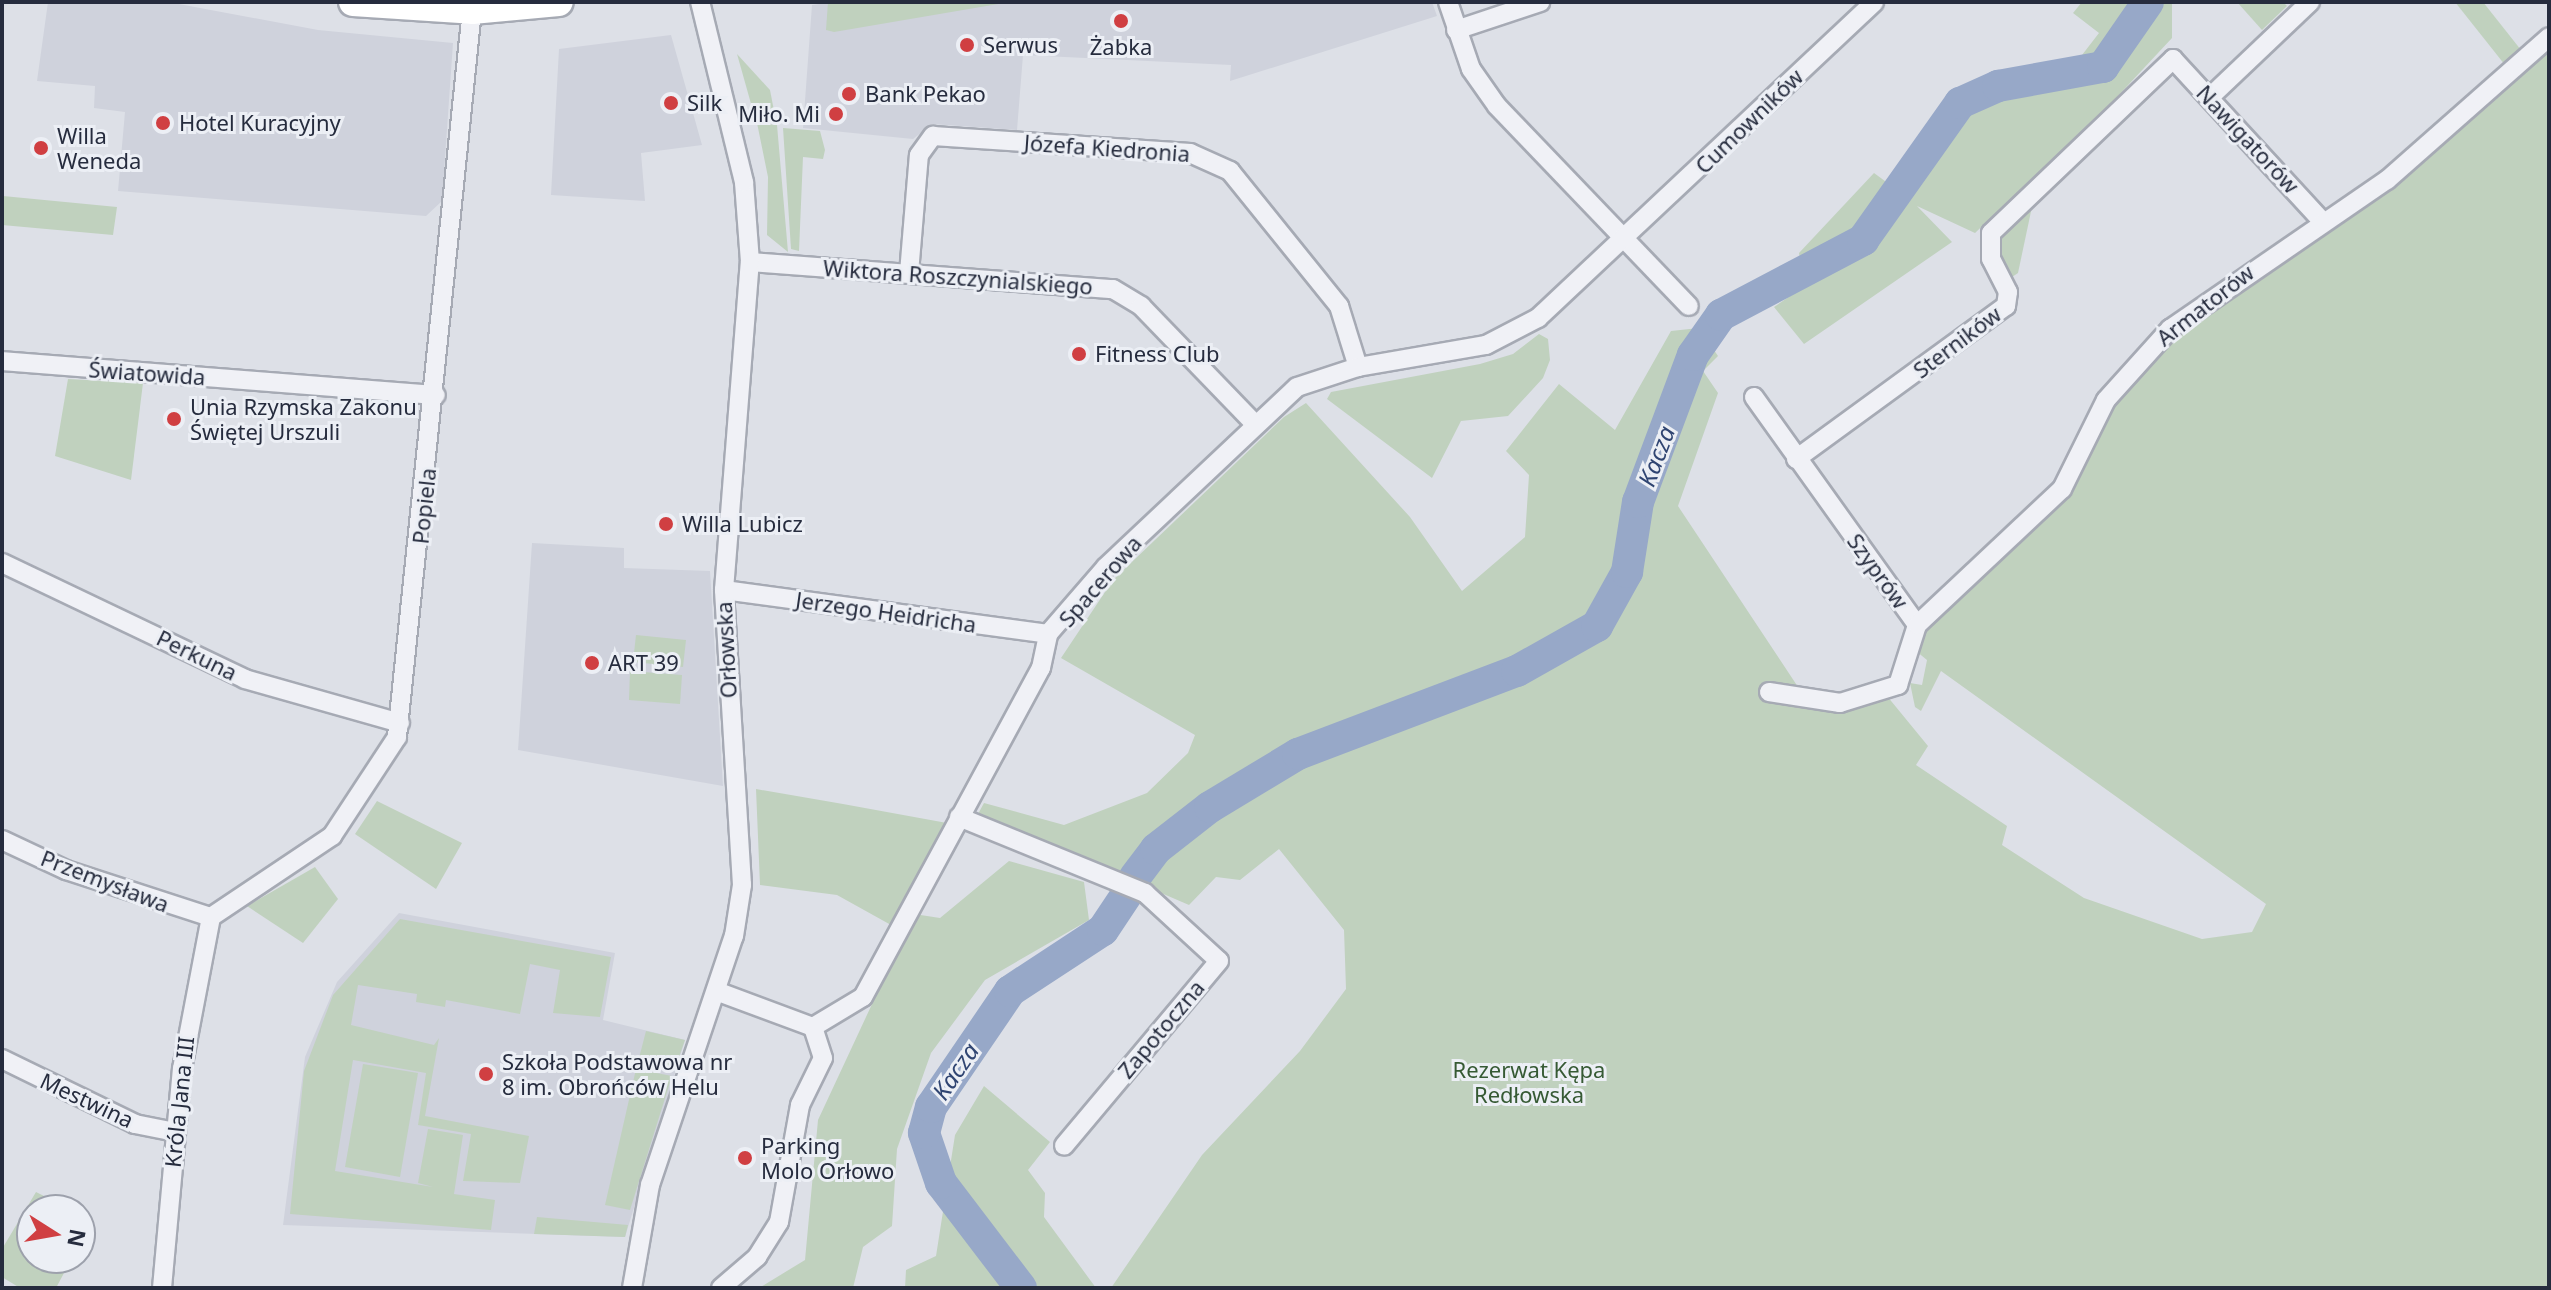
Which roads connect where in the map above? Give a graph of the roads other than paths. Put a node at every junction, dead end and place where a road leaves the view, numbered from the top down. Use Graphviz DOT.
graph roads {
  1 [pos="353,2"];
  2 [pos="559,2"];
  3 [pos="700,2"];
  4 [pos="1448,2"];
  5 [pos="1540,2"];
  6 [pos="1874,2"];
  7 [pos="2310,2"];
  8 [pos="472,10"];
  9 [pos="1456,30"];
  10 [pos="2549,37"];
  11 [pos="2173,59"];
  12 [pos="2210,97"];
  13 [pos="2322,221"];
  14 [pos="1624,241"];
  15 [pos="750,262"];
  16 [pos="909,273"];
  17 [pos="1689,306"];
  18 [pos="2,361"];
  19 [pos="1358,367"];
  20 [pos="436,395"];
  21 [pos="1754,397"];
  22 [pos="1254,423"];
  23 [pos="1796,459"];
  24 [pos="2,563"];
  25 [pos="724,590"];
  26 [pos="1917,625"];
  27 [pos="1048,634"];
  28 [pos="1769,692"];
  29 [pos="400,723"];
  30 [pos="959,817"];
  31 [pos="2,840"];
  32 [pos="211,917"];
  33 [pos="716,991"];
  34 [pos="813,1027"];
  35 [pos="2,1059"];
  36 [pos="175,1132"];
  37 [pos="1064,1146"];
  38 [pos="162,1288"];
  39 [pos="632,1288"];
  40 [pos="721,1288"];
  1 -- 8 [label="main road"];
  2 -- 8 [label="main road"];
  3 -- 15 [label="street, Orłowska"];
  4 -- 9 [label="street"];
  5 -- 9 [label="street"];
  6 -- 14 [label="street, Cumowników"];
  7 -- 12 [label="street"];
  8 -- 20 [label="street, Popiela"];
  9 -- 14 [label="street"];
  10 -- 13 [label="street, Armatorów"];
  11 -- 12 [label="street, Nawigatorów"];
  11 -- 23 [label="street, Sterników"];
  12 -- 13 [label="street, Nawigatorów"];
  13 -- 26 [label="street, Armatorów"];
  14 -- 17 [label="street"];
  14 -- 19 [label="street, Spacerowa"];
  15 -- 16 [label="street, Wiktora Roszczynialskiego"];
  15 -- 25 [label="street, Orłowska"];
  16 -- 19 [label="street, Józefa Kiedronia"];
  16 -- 22 [label="street, Wiktora Roszczynialskiego"];
  18 -- 20 [label="street, Światowida"];
  19 -- 22 [label="street, Spacerowa"];
  20 -- 29 [label="street, Popiela"];
  21 -- 23 [label="street, Szyprów"];
  22 -- 27 [label="street, Spacerowa"];
  23 -- 26 [label="street, Szyprów"];
  24 -- 29 [label="street, Perkuna"];
  25 -- 27 [label="street, Jerzego Heidricha"];
  25 -- 33 [label="street, Orłowska"];
  26 -- 28 [label="street, Szyprów"];
  27 -- 30 [label="street, Spacerowa"];
  29 -- 32 [label="street, Popiela"];
  30 -- 34 [label="street, Spacerowa"];
  30 -- 37 [label="street, Zapotoczna"];
  31 -- 32 [label="street, Przemysława"];
  32 -- 36 [label="street, Króla Jana III"];
  33 -- 34 [label="street"];
  33 -- 39 [label="street, Orłowska"];
  34 -- 40 [label="street"];
  35 -- 36 [label="street, Mestwina"];
  36 -- 38 [label="street, Króla Jana III"];
}
